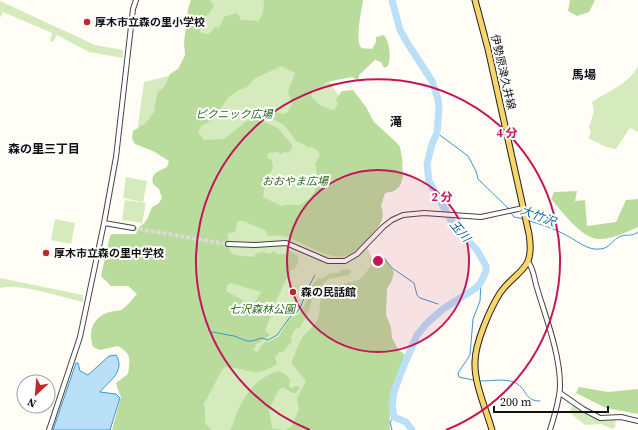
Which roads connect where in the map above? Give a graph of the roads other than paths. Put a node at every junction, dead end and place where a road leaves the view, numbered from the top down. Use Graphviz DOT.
graph roads {
  1 [pos="136,0"];
  2 [pos="475,0"];
  3 [pos="523,208"];
  4 [pos="104,223"];
  5 [pos="133,228"];
  6 [pos="228,244"];
  7 [pos="528,262"];
  8 [pos="560,393"];
  9 [pos="638,421"];
  10 [pos="49,430"];
  11 [pos="492,430"];
  12 [pos="550,430"];
  1 -- 4 [label="street"];
  2 -- 3 [label="main road, 伊勢原津久井線"];
  3 -- 6 [label="street"];
  3 -- 7 [label="main road, 伊勢原津久井線"];
  4 -- 5 [label="street"];
  4 -- 10 [label="street"];
  7 -- 8 [label="street"];
  7 -- 11 [label="main road"];
  8 -- 9 [label="street"];
  8 -- 12 [label="street"];
}
